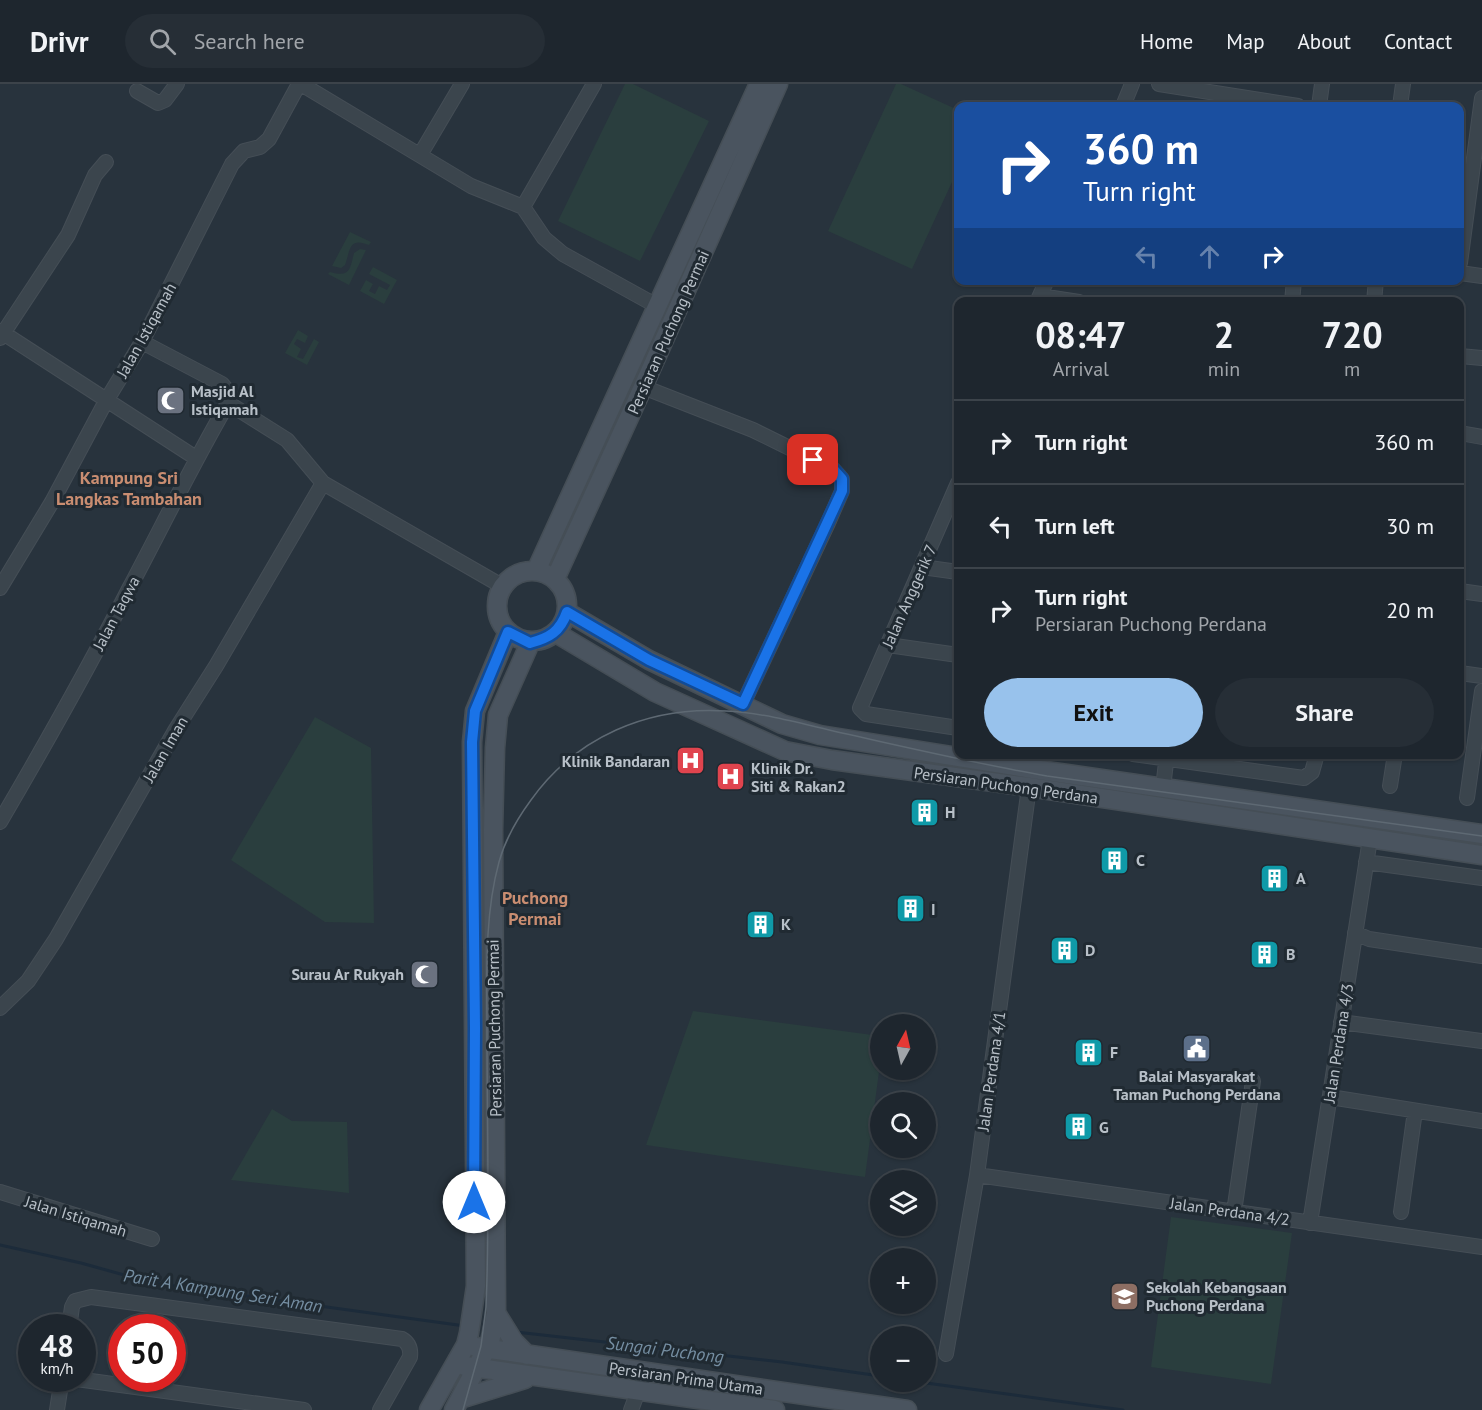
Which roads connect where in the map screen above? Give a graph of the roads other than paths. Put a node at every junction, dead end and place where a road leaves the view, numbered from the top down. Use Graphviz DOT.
graph roads {
  1 [pos="177,84"];
  2 [pos="300,84"];
  3 [pos="462,84"];
  4 [pos="594,84"];
  5 [pos="759,84"];
  6 [pos="778,84"];
  7 [pos="1132,84"];
  8 [pos="1160,84"];
  9 [pos="1322,84"];
  10 [pos="1403,84"];
  11 [pos="324,90"];
  12 [pos="137,91"];
  13 [pos="1482,98"];
  14 [pos="1125,102"];
  15 [pos="1273,102"];
  16 [pos="1319,102"];
  17 [pos="1401,102"];
  18 [pos="420,155"];
  19 [pos="106,162"];
  20 [pos="1476,193"];
  21 [pos="523,207"];
  22 [pos="1464,246"];
  23 [pos="1464,274"];
  24 [pos="1482,276"];
  25 [pos="657,306"];
  26 [pos="1,334"];
  27 [pos="142,342"];
  28 [pos="1464,356"];
  29 [pos="1482,358"];
  30 [pos="644,387"];
  31 [pos="106,401"];
  32 [pos="228,403"];
  33 [pos="1464,435"];
  34 [pos="1482,437"];
  35 [pos="196,458"];
  36 [pos="323,483"];
  37 [pos="954,492"];
  38 [pos="922,567"];
  39 [pos="536,571"];
  40 [pos="954,571"];
  41 [pos="555,579"];
  42 [pos="502,586"];
  43 [pos="0,588"];
  44 [pos="1464,592"];
  45 [pos="1482,594"];
  46 [pos="567,612"];
  47 [pos="508,632"];
  48 [pos="556,633"];
  49 [pos="530,643"];
  50 [pos="888,645"];
  51 [pos="954,654"];
  52 [pos="1464,674"];
  53 [pos="1482,676"];
  54 [pos="1482,691"];
  55 [pos="743,704"];
  56 [pos="954,727"];
  57 [pos="954,756"];
  58 [pos="975,759"];
  59 [pos="1167,759"];
  60 [pos="1180,759"];
  61 [pos="1316,759"];
  62 [pos="1394,759"];
  63 [pos="1390,786"];
  64 [pos="1029,787"];
  65 [pos="1163,788"];
  66 [pos="1467,798"];
  67 [pos="0,822"];
  68 [pos="1482,834"];
  69 [pos="1370,838"];
  70 [pos="1482,855"];
  71 [pos="1366,862"];
  72 [pos="1482,878"];
  73 [pos="1355,933"];
  74 [pos="1482,956"];
  75 [pos="0,1008"];
  76 [pos="1341,1022"];
  77 [pos="1482,1041"];
  78 [pos="1253,1081"];
  79 [pos="1330,1097"];
  80 [pos="1415,1111"];
  81 [pos="1482,1121"];
  82 [pos="977,1175"];
  83 [pos="0,1192"];
  84 [pos="1234,1212"];
  85 [pos="1401,1212"];
  86 [pos="1310,1223"];
  87 [pos="152,1239"];
  88 [pos="1482,1247"];
  89 [pos="496,1313"];
  90 [pos="71,1314"];
  91 [pos="468,1339"];
  92 [pos="489,1342"];
  93 [pos="946,1354"];
  94 [pos="527,1355"];
  95 [pos="456,1364"];
  96 [pos="476,1367"];
  97 [pos="645,1372"];
  98 [pos="539,1377"];
  99 [pos="96,1382"];
  100 [pos="764,1389"];
  101 [pos="638,1391"];
  102 [pos="60,1392"];
  103 [pos="457,1404"];
  104 [pos="764,1409"];
  105 [pos="57,1410"];
  106 [pos="304,1410"];
  107 [pos="380,1410"];
  108 [pos="429,1410"];
  109 [pos="631,1410"];
  110 [pos="907,1410"];
  1 -- 12 [label="street"];
  2 -- 11 [label="street"];
  2 -- 27 [label="street, Jalan Istiqamah"];
  3 -- 18 [label="street"];
  4 -- 21 [label="street"];
  5 -- 25 [label="main road, Persiaran Puchong Permai"];
  6 -- 30 [label="main road, Persiaran Puchong Permai"];
  7 -- 14 [label="street"];
  8 -- 15 [label="street"];
  9 -- 16 [label="street"];
  10 -- 17 [label="street"];
  11 -- 18 [label="street"];
  13 -- 20 [label="street"];
  18 -- 21 [label="street"];
  19 -- 26 [label="street"];
  20 -- 22 [label="street"];
  21 -- 25 [label="street"];
  23 -- 24 [label="street"];
  25 -- 39 [label="main road, Persiaran Puchong Permai"];
  26 -- 31 [label="street"];
  27 -- 31 [label="street, Jalan Istiqamah"];
  27 -- 32 [label="street"];
  28 -- 29 [label="street"];
  30 -- 41 [label="main road, Persiaran Puchong Permai"];
  30 -- 55 [label="street"];
  31 -- 35 [label="street"];
  31 -- 43 [label="street, Jalan Istiqamah"];
  32 -- 35 [label="street, Jalan Taqwa"];
  32 -- 36 [label="street"];
  33 -- 34 [label="street"];
  35 -- 67 [label="street, Jalan Taqwa"];
  36 -- 42 [label="street"];
  36 -- 75 [label="street, Jalan Iman"];
  37 -- 38 [label="street, Jalan Anggerik 7"];
  38 -- 40 [label="street"];
  38 -- 50 [label="street, Jalan Anggerik 7"];
  39 -- 41 [label="main road"];
  39 -- 42 [label="main road"];
  41 -- 46 [label="main road"];
  42 -- 47 [label="main road"];
  44 -- 45 [label="street"];
  46 -- 48 [label="main road"];
  46 -- 55 [label="main road, Persiaran Puchong Perdana"];
  47 -- 49 [label="main road"];
  47 -- 91 [label="main road, Persiaran Puchong Permai"];
  48 -- 49 [label="main road"];
  48 -- 64 [label="main road, Persiaran Puchong Perdana"];
  49 -- 89 [label="main road, Persiaran Puchong Permai"];
  50 -- 51 [label="street"];
  50 -- 56 [label="street, Jalan Anggerik 7"];
  52 -- 53 [label="street"];
  54 -- 66 [label="street"];
  55 -- 57 [label="main road, Persiaran Puchong Perdana"];
  58 -- 65 [label="main road, Persiaran Puchong Perdana"];
  59 -- 65 [label="street"];
  60 -- 61 [label="street"];
  62 -- 63 [label="street"];
  64 -- 69 [label="main road, Persiaran Puchong Perdana"];
  64 -- 82 [label="street, Jalan Perdana 4/1"];
  65 -- 68 [label="main road, Persiaran Puchong Perdana"];
  69 -- 70 [label="main road, Persiaran Puchong Perdana"];
  69 -- 71 [label="street, Jalan Perdana 4/3"];
  71 -- 72 [label="street"];
  71 -- 73 [label="street, Jalan Perdana 4/3"];
  73 -- 74 [label="street"];
  73 -- 76 [label="street, Jalan Perdana 4/3"];
  76 -- 77 [label="street"];
  76 -- 79 [label="street, Jalan Perdana 4/3"];
  78 -- 84 [label="street"];
  79 -- 80 [label="street"];
  79 -- 86 [label="street, Jalan Perdana 4/3"];
  80 -- 81 [label="street"];
  80 -- 85 [label="street"];
  82 -- 84 [label="street, Jalan Perdana 4/2"];
  82 -- 93 [label="street, Jalan Perdana 4/1"];
  83 -- 87 [label="street, Jalan Istiqamah"];
  84 -- 86 [label="street, Jalan Perdana 4/2"];
  86 -- 88 [label="street, Jalan Perdana 4/2"];
  89 -- 92 [label="main road, Persiaran Puchong Permai"];
  89 -- 94 [label="main road"];
  90 -- 107 [label="street"];
  91 -- 92 [label="main road, Persiaran Prima Utama"];
  91 -- 95 [label="main road, Persiaran Puchong Permai"];
  92 -- 94 [label="main road, Persiaran Prima Utama"];
  92 -- 96 [label="main road, Persiaran Puchong Permai"];
  94 -- 97 [label="main road, Persiaran Prima Utama"];
  95 -- 96 [label="main road, Persiaran Prima Utama"];
  95 -- 108 [label="main road, Persiaran Puchong Permai"];
  96 -- 98 [label="main road, Persiaran Prima Utama"];
  96 -- 103 [label="main road, Persiaran Puchong Permai"];
  97 -- 100 [label="main road, Persiaran Prima Utama"];
  97 -- 101 [label="street"];
  98 -- 101 [label="main road, Persiaran Prima Utama"];
  98 -- 103 [label="main road"];
  99 -- 106 [label="street"];
  100 -- 104 [label="street"];
  100 -- 110 [label="main road, Persiaran Prima Utama"];
  101 -- 104 [label="main road, Persiaran Prima Utama"];
  101 -- 109 [label="street"];
  102 -- 105 [label="street"];
}
